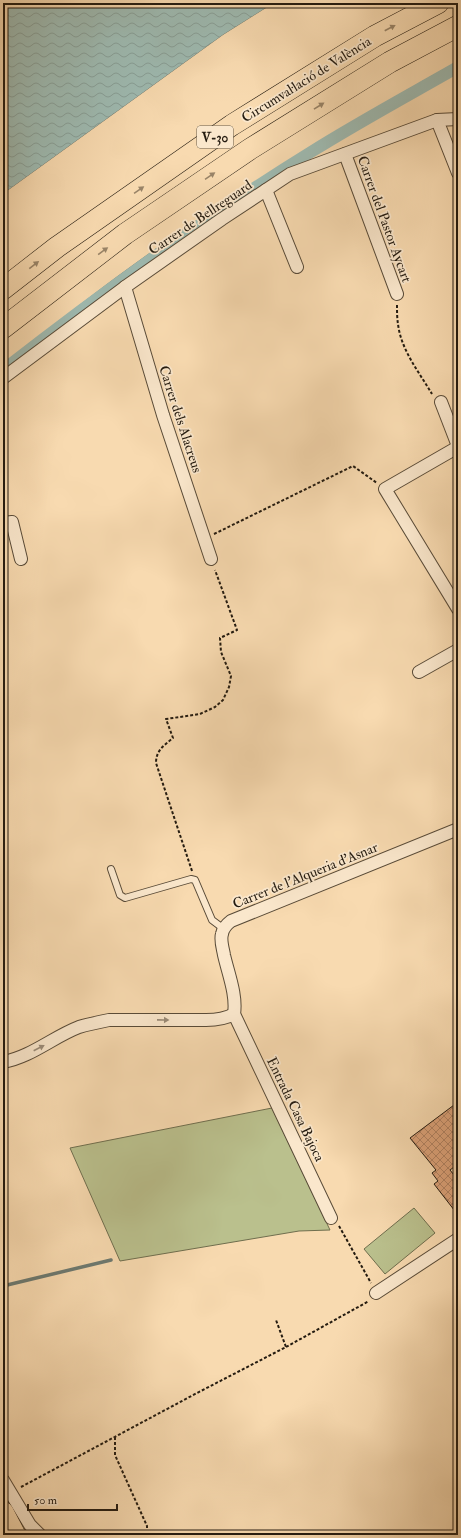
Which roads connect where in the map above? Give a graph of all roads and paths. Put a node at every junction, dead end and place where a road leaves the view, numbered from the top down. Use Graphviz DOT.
graph roads {
  1 [pos="438,3"];
  2 [pos="458,26"];
  3 [pos="458,119"];
  4 [pos="437,120"];
  5 [pos="345,154"];
  6 [pos="458,173"];
  7 [pos="266,190"];
  8 [pos="297,267"];
  9 [pos="125,287"];
  10 [pos="3,289"];
  11 [pos="397,294"];
  12 [pos="3,328"];
  13 [pos="3,378"];
  14 [pos="441,402"];
  15 [pos="458,447"];
  16 [pos="385,489"];
  17 [pos="3,523"];
  18 [pos="204,539"];
  19 [pos="21,559"];
  20 [pos="211,559"];
  21 [pos="458,609"];
  22 [pos="458,650"];
  23 [pos="419,672"];
  24 [pos="457,833"];
  25 [pos="111,869"];
  26 [pos="195,880"];
  27 [pos="224,929"];
  28 [pos="234,1014"];
  29 [pos="3,1062"];
  30 [pos="331,1218"];
  31 [pos="458,1239"];
  32 [pos="376,1293"];
  33 [pos="276,1320"];
  34 [pos="286,1348"];
  35 [pos="115,1437"];
  36 [pos="3,1480"];
  37 [pos="12,1519"];
  38 [pos="40,1535"];
  39 [pos="144,1535"];
  10 -- 1 [label="highway, Circumval·lació de València / V-30, one-way"];
  12 -- 2 [label="highway, V-30, one-way"];
  3 -- 4 [label="street, Carrer de Bellreguard"];
  4 -- 5 [label="street, Carrer de Bellreguard"];
  4 -- 6 [label="street"];
  5 -- 7 [label="street, Carrer de Bellreguard"];
  5 -- 11 [label="street, Carrer del Pastor Aycart"];
  7 -- 8 [label="street"];
  7 -- 9 [label="street, Carrer de Bellreguard"];
  9 -- 13 [label="street, Carrer de Bellreguard"];
  9 -- 18 [label="street, Carrer dels Alacreus"];
  11 -- 14 [label="path"];
  14 -- 15 [label="street"];
  15 -- 16 [label="street"];
  16 -- 18 [label="path"];
  16 -- 21 [label="street"];
  17 -- 19 [label="street"];
  18 -- 20 [label="street, Carrer dels Alacreus"];
  20 -- 26 [label="path"];
  22 -- 23 [label="street"];
  24 -- 27 [label="street, Carrer de l'Alqueria d'Asnar"];
  25 -- 26 [label="lane"];
  26 -- 27 [label="lane"];
  27 -- 28 [label="street"];
  29 -- 28 [label="street, one-way"];
  28 -- 30 [label="street, Entrada Casa Bajoca"];
  30 -- 32 [label="path"];
  31 -- 32 [label="street"];
  32 -- 34 [label="path"];
  33 -- 34 [label="path"];
  34 -- 35 [label="path"];
  35 -- 37 [label="path"];
  35 -- 39 [label="path"];
  36 -- 37 [label="street"];
  37 -- 38 [label="street"];
}
